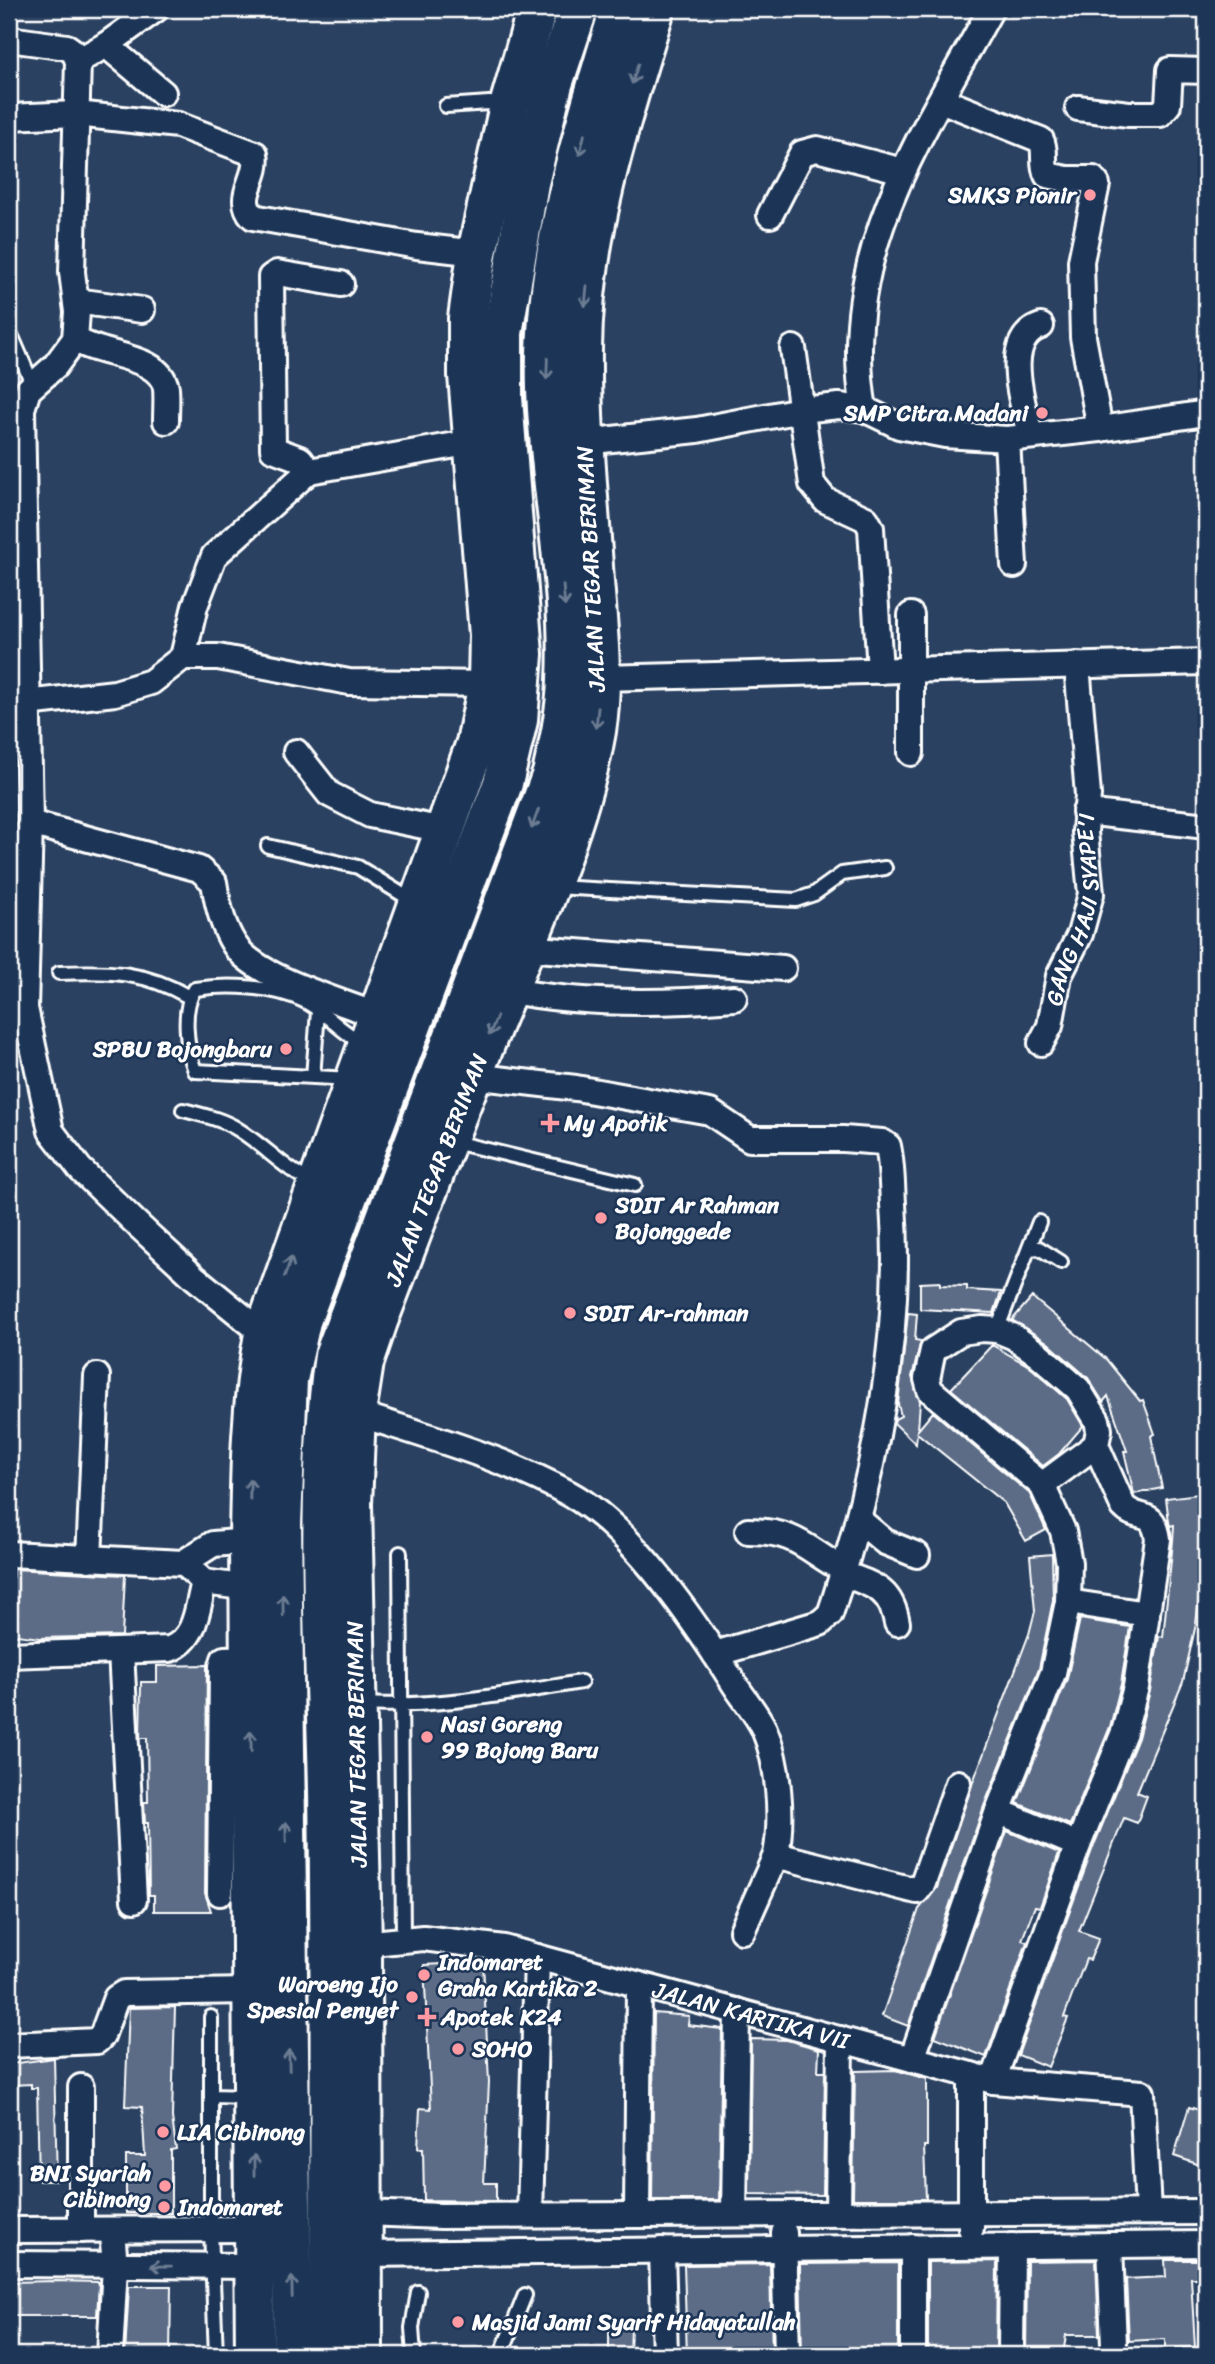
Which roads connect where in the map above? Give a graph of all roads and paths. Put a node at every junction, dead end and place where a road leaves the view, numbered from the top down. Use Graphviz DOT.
graph roads {
  1 [pos="156,9"];
  2 [pos="537,9"];
  3 [pos="578,9"];
  4 [pos="620,9"];
  5 [pos="655,9"];
  6 [pos="991,9"];
  7 [pos="9,39"];
  8 [pos="106,45"];
  9 [pos="78,61"];
  10 [pos="1206,71"];
  11 [pos="163,93"];
  12 [pos="941,100"];
  13 [pos="446,106"];
  14 [pos="509,106"];
  15 [pos="1078,108"];
  16 [pos="76,114"];
  17 [pos="9,117"];
  18 [pos="903,171"];
  19 [pos="529,183"];
  20 [pos="570,194"];
  21 [pos="771,215"];
  22 [pos="478,253"];
  23 [pos="341,284"];
  24 [pos="76,301"];
  25 [pos="142,310"];
  26 [pos="1041,326"];
  27 [pos="9,338"];
  28 [pos="75,339"];
  29 [pos="793,348"];
  30 [pos="40,380"];
  31 [pos="864,409"];
  32 [pos="801,410"];
  33 [pos="1206,413"];
  34 [pos="166,421"];
  35 [pos="1100,429"];
  36 [pos="1018,437"];
  37 [pos="473,442"];
  38 [pos="584,442"];
  39 [pos="309,471"];
  40 [pos="511,500"];
  41 [pos="483,561"];
  42 [pos="1014,565"];
  43 [pos="17,590"];
  44 [pos="911,615"];
  45 [pos="183,657"];
  46 [pos="1206,662"];
  47 [pos="1077,665"];
  48 [pos="912,670"];
  49 [pos="880,671"];
  50 [pos="601,678"];
  51 [pos="488,684"];
  52 [pos="19,704"];
  53 [pos="296,752"];
  54 [pos="911,753"];
  55 [pos="1085,812"];
  56 [pos="30,823"];
  57 [pos="1206,826"];
  58 [pos="443,830"];
  59 [pos="268,845"];
  60 [pos="886,868"];
  61 [pos="548,887"];
  62 [pos="417,904"];
  63 [pos="524,948"];
  64 [pos="783,968"];
  65 [pos="59,973"];
  66 [pos="507,990"];
  67 [pos="189,997"];
  68 [pos="734,998"];
  69 [pos="318,1011"];
  70 [pos="373,1030"];
  71 [pos="1041,1043"];
  72 [pos="472,1076"];
  73 [pos="313,1077"];
  74 [pos="356,1079"];
  75 [pos="183,1110"];
  76 [pos="356,1130"];
  77 [pos="434,1151"];
  78 [pos="318,1184"];
  79 [pos="635,1185"];
  80 [pos="1039,1222"];
  81 [pos="1029,1248"];
  82 [pos="1061,1262"];
  83 [pos="998,1330"];
  84 [pos="264,1334"];
  85 [pos="97,1376"];
  86 [pos="356,1413"];
  87 [pos="1096,1444"];
  88 [pos="1042,1485"];
  89 [pos="859,1520"];
  90 [pos="282,1523"];
  91 [pos="323,1523"];
  92 [pos="748,1531"];
  93 [pos="249,1541"];
  94 [pos="400,1553"];
  95 [pos="9,1554"];
  96 [pos="917,1555"];
  97 [pos="89,1559"];
  98 [pos="183,1563"];
  99 [pos="844,1572"];
  100 [pos="204,1582"];
  101 [pos="249,1588"];
  102 [pos="1068,1602"];
  103 [pos="1147,1614"];
  104 [pos="897,1623"];
  105 [pos="121,1651"];
  106 [pos="715,1654"];
  107 [pos="9,1655"];
  108 [pos="581,1682"];
  109 [pos="356,1704"];
  110 [pos="401,1706"];
  111 [pos="958,1783"];
  112 [pos="998,1811"];
  113 [pos="1078,1845"];
  114 [pos="776,1855"];
  115 [pos="253,1899"];
  116 [pos="134,1900"];
  117 [pos="345,1904"];
  118 [pos="742,1931"];
  119 [pos="402,1940"];
  120 [pos="362,1944"];
  121 [pos="537,1957"];
  122 [pos="639,1985"];
  123 [pos="254,1991"];
  124 [pos="737,2011"];
  125 [pos="211,2017"];
  126 [pos="840,2039"];
  127 [pos="9,2045"];
  128 [pos="912,2059"];
  129 [pos="982,2078"];
  130 [pos="81,2087"];
  131 [pos="211,2096"];
  132 [pos="254,2097"];
  133 [pos="1148,2212"];
  134 [pos="1206,2212"];
  135 [pos="364,2213"];
  136 [pos="838,2213"];
  137 [pos="971,2213"];
  138 [pos="734,2214"];
  139 [pos="783,2214"];
  140 [pos="530,2215"];
  141 [pos="637,2215"];
  142 [pos="429,2216"];
  143 [pos="9,2230"];
  144 [pos="81,2230"];
  145 [pos="112,2230"];
  146 [pos="211,2230"];
  147 [pos="1206,2244"];
  148 [pos="1110,2245"];
  149 [pos="1012,2246"];
  150 [pos="254,2247"];
  151 [pos="913,2247"];
  152 [pos="970,2247"];
  153 [pos="785,2248"];
  154 [pos="662,2250"];
  155 [pos="430,2252"];
  156 [pos="363,2254"];
  157 [pos="9,2264"];
  158 [pos="115,2266"];
  159 [pos="213,2267"];
  160 [pos="418,2292"];
  161 [pos="525,2295"];
  162 [pos="1114,2344"];
  163 [pos="110,2355"];
  164 [pos="216,2355"];
  165 [pos="254,2355"];
  166 [pos="293,2355"];
  167 [pos="329,2355"];
  168 [pos="363,2355"];
  169 [pos="414,2355"];
  170 [pos="501,2355"];
  171 [pos="665,2355"];
  172 [pos="787,2355"];
  173 [pos="913,2355"];
  174 [pos="1011,2355"];
  1 -- 8 [label="street"];
  2 -- 14 [label="main road"];
  3 -- 19 [label="main road"];
  4 -- 20 [label="main road, JALAN TEGAR BERIMAN, one-way"];
  5 -- 38 [label="main road, JALAN TEGAR BERIMAN, one-way"];
  6 -- 12 [label="street"];
  7 -- 9 [label="street"];
  8 -- 9 [label="street"];
  8 -- 11 [label="street"];
  9 -- 16 [label="street"];
  10 -- 15 [label="street"];
  12 -- 18 [label="street"];
  12 -- 35 [label="street"];
  13 -- 14 [label="lane"];
  14 -- 22 [label="main road"];
  16 -- 17 [label="street"];
  16 -- 22 [label="street"];
  16 -- 24 [label="street"];
  18 -- 21 [label="street"];
  18 -- 31 [label="street"];
  19 -- 20 [label="main road"];
  19 -- 40 [label="main road"];
  20 -- 77 [label="main road, JALAN TEGAR BERIMAN, one-way"];
  22 -- 37 [label="main road"];
  23 -- 39 [label="street"];
  24 -- 25 [label="street"];
  24 -- 28 [label="street"];
  26 -- 36 [label="street"];
  27 -- 30 [label="lane"];
  28 -- 30 [label="street"];
  28 -- 34 [label="street"];
  29 -- 32 [label="street"];
  30 -- 43 [label="street"];
  31 -- 32 [label="street"];
  31 -- 36 [label="street"];
  32 -- 38 [label="street"];
  32 -- 49 [label="street"];
  33 -- 35 [label="street"];
  35 -- 36 [label="street"];
  36 -- 42 [label="street"];
  37 -- 39 [label="street"];
  37 -- 41 [label="main road"];
  38 -- 50 [label="main road, JALAN TEGAR BERIMAN"];
  39 -- 45 [label="street"];
  40 -- 41 [label="main road"];
  40 -- 76 [label="main road"];
  41 -- 51 [label="main road"];
  43 -- 52 [label="street"];
  44 -- 48 [label="street"];
  45 -- 51 [label="street"];
  45 -- 52 [label="street"];
  46 -- 47 [label="street"];
  47 -- 48 [label="street"];
  47 -- 55 [label="street"];
  48 -- 49 [label="street"];
  48 -- 54 [label="street"];
  49 -- 50 [label="street"];
  50 -- 61 [label="main road, JALAN TEGAR BERIMAN, one-way"];
  51 -- 58 [label="main road"];
  52 -- 56 [label="street"];
  53 -- 58 [label="street"];
  55 -- 57 [label="street, GANG HAJI SYAPE'I"];
  55 -- 71 [label="street, GANG HAJI SYAPE'I"];
  56 -- 70 [label="street"];
  56 -- 84 [label="street"];
  58 -- 62 [label="main road"];
  59 -- 62 [label="lane"];
  60 -- 61 [label="lane"];
  61 -- 63 [label="main road, JALAN TEGAR BERIMAN"];
  62 -- 70 [label="main road"];
  63 -- 64 [label="street"];
  63 -- 66 [label="main road, JALAN TEGAR BERIMAN"];
  65 -- 67 [label="lane"];
  66 -- 68 [label="street"];
  66 -- 72 [label="main road, JALAN TEGAR BERIMAN, one-way"];
  67 -- 69 [label="lane"];
  67 -- 73 [label="lane"];
  69 -- 70 [label="lane"];
  69 -- 73 [label="lane"];
  70 -- 74 [label="main road"];
  72 -- 77 [label="main road, JALAN TEGAR BERIMAN"];
  72 -- 89 [label="street"];
  73 -- 74 [label="lane"];
  74 -- 76 [label="main road"];
  75 -- 78 [label="lane"];
  76 -- 78 [label="main road"];
  76 -- 90 [label="main road"];
  77 -- 79 [label="lane"];
  77 -- 86 [label="main road, JALAN TEGAR BERIMAN"];
  77 -- 91 [label="main road, JALAN TEGAR BERIMAN"];
  84 -- 78 [label="main road, one-way"];
  80 -- 81 [label="lane"];
  81 -- 82 [label="lane"];
  81 -- 83 [label="lane"];
  83 -- 87 [label="street"];
  83 -- 88 [label="street"];
  93 -- 84 [label="main road, one-way"];
  85 -- 97 [label="street"];
  86 -- 106 [label="street"];
  86 -- 109 [label="main road, JALAN TEGAR BERIMAN"];
  87 -- 88 [label="street"];
  87 -- 103 [label="street"];
  88 -- 102 [label="street"];
  89 -- 96 [label="street"];
  89 -- 99 [label="street"];
  90 -- 91 [label="main road"];
  115 -- 90 [label="main road, one-way"];
  91 -- 117 [label="main road, JALAN TEGAR BERIMAN"];
  92 -- 99 [label="street"];
  93 -- 98 [label="street"];
  93 -- 101 [label="main road"];
  94 -- 110 [label="lane"];
  95 -- 97 [label="street"];
  97 -- 98 [label="street"];
  98 -- 100 [label="street"];
  99 -- 104 [label="street"];
  99 -- 106 [label="street"];
  100 -- 101 [label="street"];
  100 -- 105 [label="street"];
  101 -- 115 [label="main road"];
  102 -- 103 [label="street"];
  102 -- 112 [label="street"];
  103 -- 113 [label="street"];
  105 -- 107 [label="street"];
  105 -- 116 [label="street"];
  106 -- 114 [label="street"];
  108 -- 110 [label="lane"];
  109 -- 110 [label="lane"];
  109 -- 117 [label="main road, JALAN TEGAR BERIMAN"];
  110 -- 119 [label="lane"];
  111 -- 114 [label="street"];
  112 -- 113 [label="street"];
  112 -- 128 [label="street"];
  113 -- 129 [label="street"];
  114 -- 118 [label="street"];
  115 -- 123 [label="main road"];
  166 -- 115 [label="main road, one-way"];
  117 -- 120 [label="main road, JALAN TEGAR BERIMAN"];
  117 -- 167 [label="main road, JALAN TEGAR BERIMAN"];
  119 -- 120 [label="street, JALAN KARTIKA VII"];
  119 -- 121 [label="street, JALAN KARTIKA VII"];
  120 -- 135 [label="main road, JALAN TEGAR BERIMAN"];
  121 -- 122 [label="street, JALAN KARTIKA VII"];
  121 -- 140 [label="street"];
  122 -- 124 [label="street, JALAN KARTIKA VII"];
  122 -- 141 [label="street"];
  123 -- 127 [label="street"];
  123 -- 132 [label="main road"];
  124 -- 126 [label="street, JALAN KARTIKA VII"];
  124 -- 138 [label="street"];
  125 -- 131 [label="lane"];
  126 -- 128 [label="street, JALAN KARTIKA VII"];
  126 -- 136 [label="street"];
  128 -- 129 [label="street, JALAN KARTIKA VII"];
  129 -- 133 [label="street, JALAN KARTIKA VII"];
  129 -- 137 [label="street"];
  130 -- 144 [label="street"];
  131 -- 132 [label="lane"];
  131 -- 146 [label="lane"];
  150 -- 132 [label="main road, one-way"];
  133 -- 134 [label="street"];
  133 -- 137 [label="street"];
  135 -- 142 [label="street"];
  135 -- 156 [label="main road, JALAN TEGAR BERIMAN"];
  136 -- 137 [label="street"];
  136 -- 139 [label="street"];
  137 -- 152 [label="street"];
  138 -- 139 [label="street"];
  138 -- 141 [label="street"];
  139 -- 153 [label="street"];
  140 -- 141 [label="street"];
  140 -- 142 [label="street"];
  142 -- 155 [label="street"];
  143 -- 144 [label="street"];
  144 -- 145 [label="street"];
  145 -- 146 [label="street"];
  145 -- 158 [label="street"];
  146 -- 150 [label="street"];
  146 -- 159 [label="lane"];
  147 -- 148 [label="street"];
  148 -- 149 [label="street"];
  148 -- 162 [label="street"];
  149 -- 152 [label="street"];
  149 -- 174 [label="street"];
  150 -- 159 [label="street"];
  150 -- 165 [label="main road"];
  151 -- 152 [label="street"];
  151 -- 153 [label="street"];
  151 -- 173 [label="street"];
  153 -- 154 [label="street"];
  153 -- 172 [label="street"];
  154 -- 155 [label="street"];
  154 -- 171 [label="street"];
  155 -- 156 [label="street"];
  156 -- 168 [label="main road, JALAN TEGAR BERIMAN"];
  157 -- 158 [label="street"];
  159 -- 158 [label="street, one-way"];
  158 -- 163 [label="street"];
  159 -- 164 [label="lane"];
  160 -- 169 [label="lane"];
  161 -- 170 [label="lane"];
}
